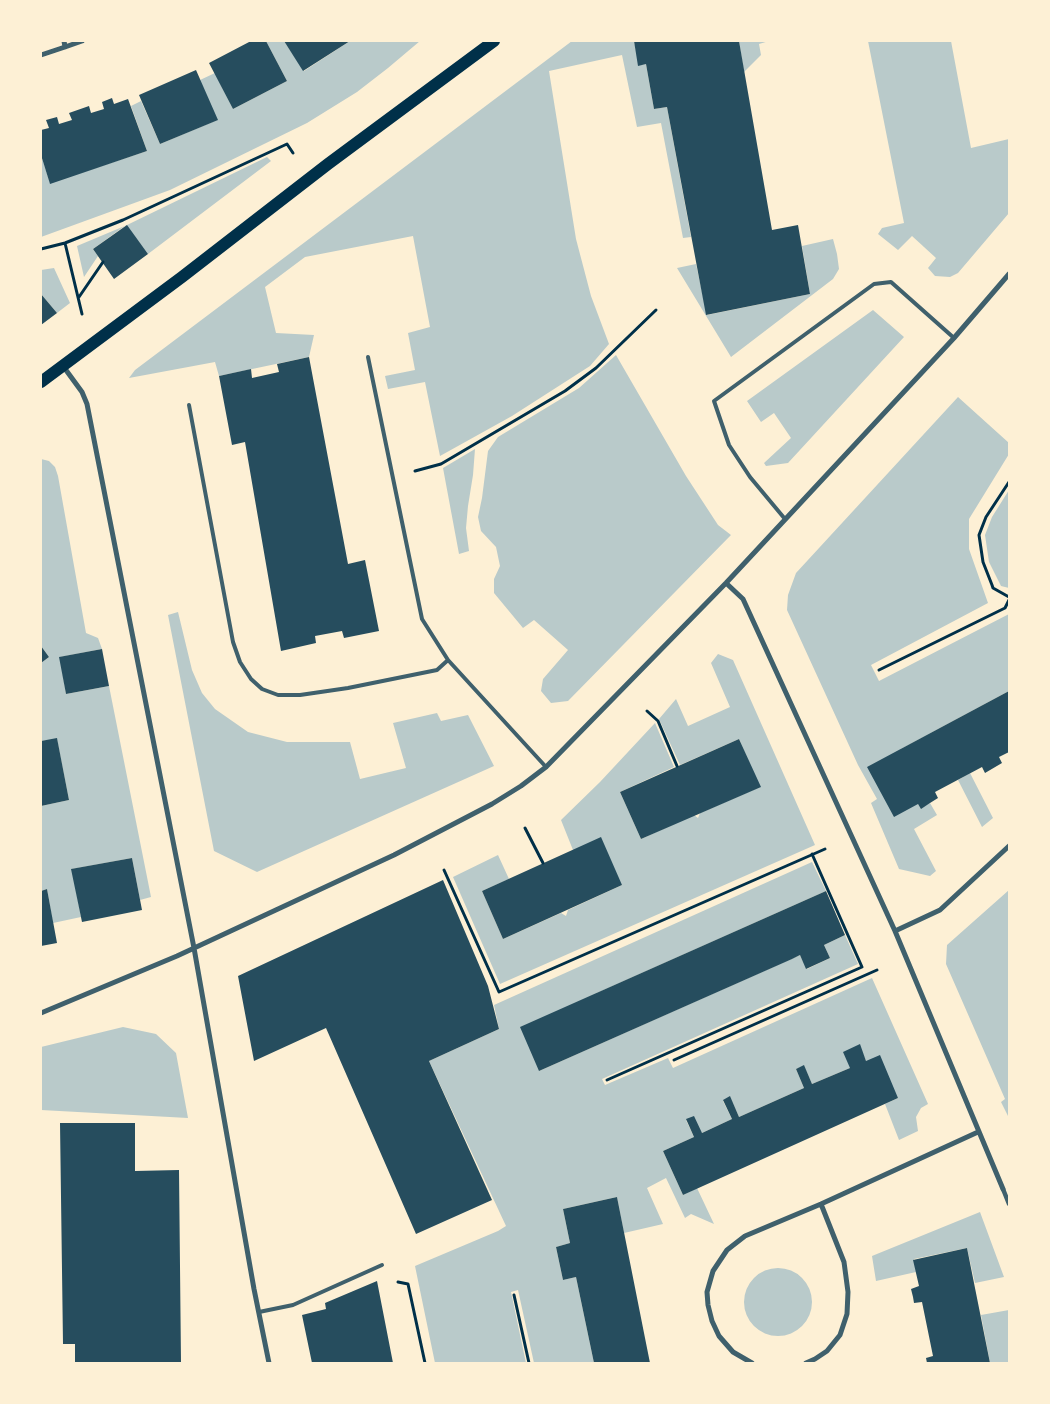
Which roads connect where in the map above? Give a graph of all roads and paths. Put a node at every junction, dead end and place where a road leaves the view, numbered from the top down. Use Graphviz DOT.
graph roads {
  1 [pos="82,41"];
  2 [pos="494,41"];
  3 [pos="65,44"];
  4 [pos="41,55"];
  5 [pos="293,153"];
  6 [pos="65,243"];
  7 [pos="41,249"];
  8 [pos="103,262"];
  9 [pos="1009,274"];
  10 [pos="78,298"];
  11 [pos="656,310"];
  12 [pos="82,314"];
  13 [pos="954,338"];
  14 [pos="368,357"];
  15 [pos="63,366"];
  16 [pos="41,382"];
  17 [pos="189,405"];
  18 [pos="393,477"];
  19 [pos="1009,482"];
  20 [pos="785,519"];
  21 [pos="726,583"];
  22 [pos="1009,599"];
  23 [pos="448,660"];
  24 [pos="879,670"];
  25 [pos="647,711"];
  26 [pos="677,766"];
  27 [pos="546,767"];
  28 [pos="525,828"];
  29 [pos="1009,846"];
  30 [pos="824,849"];
  31 [pos="812,854"];
  32 [pos="543,863"];
  33 [pos="444,870"];
  34 [pos="895,930"];
  35 [pos="194,948"];
  36 [pos="877,970"];
  37 [pos="41,1012"];
  38 [pos="674,1060"];
  39 [pos="607,1080"];
  40 [pos="978,1132"];
  41 [pos="1003,1189"];
  42 [pos="820,1204"];
  43 [pos="1009,1204"];
  44 [pos="382,1265"];
  45 [pos="514,1295"];
  46 [pos="259,1312"];
  47 [pos="269,1363"];
  48 [pos="425,1363"];
  49 [pos="529,1363"];
  50 [pos="752,1363"];
  51 [pos="806,1363"];
  1 -- 3 [label="street"];
  2 -- 15 [label="main road"];
  3 -- 4 [label="street"];
  5 -- 6 [label="path"];
  6 -- 7 [label="path"];
  6 -- 10 [label="path"];
  8 -- 10 [label="path"];
  9 -- 13 [label="street"];
  10 -- 12 [label="path"];
  11 -- 18 [label="path"];
  13 -- 20 [label="street"];
  13 -- 20 [label="lane"];
  14 -- 18 [label="lane"];
  15 -- 16 [label="main road"];
  15 -- 35 [label="street"];
  17 -- 23 [label="lane"];
  18 -- 23 [label="lane"];
  19 -- 22 [label="path"];
  20 -- 21 [label="street"];
  21 -- 27 [label="street"];
  21 -- 34 [label="street"];
  22 -- 24 [label="path"];
  23 -- 27 [label="lane"];
  25 -- 26 [label="path"];
  27 -- 35 [label="street"];
  28 -- 32 [label="path"];
  29 -- 34 [label="street"];
  30 -- 31 [label="path"];
  31 -- 33 [label="path"];
  31 -- 39 [label="path"];
  34 -- 40 [label="street"];
  35 -- 37 [label="street"];
  35 -- 46 [label="street"];
  36 -- 38 [label="path"];
  40 -- 41 [label="street"];
  40 -- 42 [label="street"];
  41 -- 43 [label="street"];
  42 -- 50 [label="street"];
  42 -- 51 [label="street"];
  44 -- 46 [label="lane"];
  44 -- 48 [label="path"];
  45 -- 49 [label="path"];
  46 -- 47 [label="street"];
}
